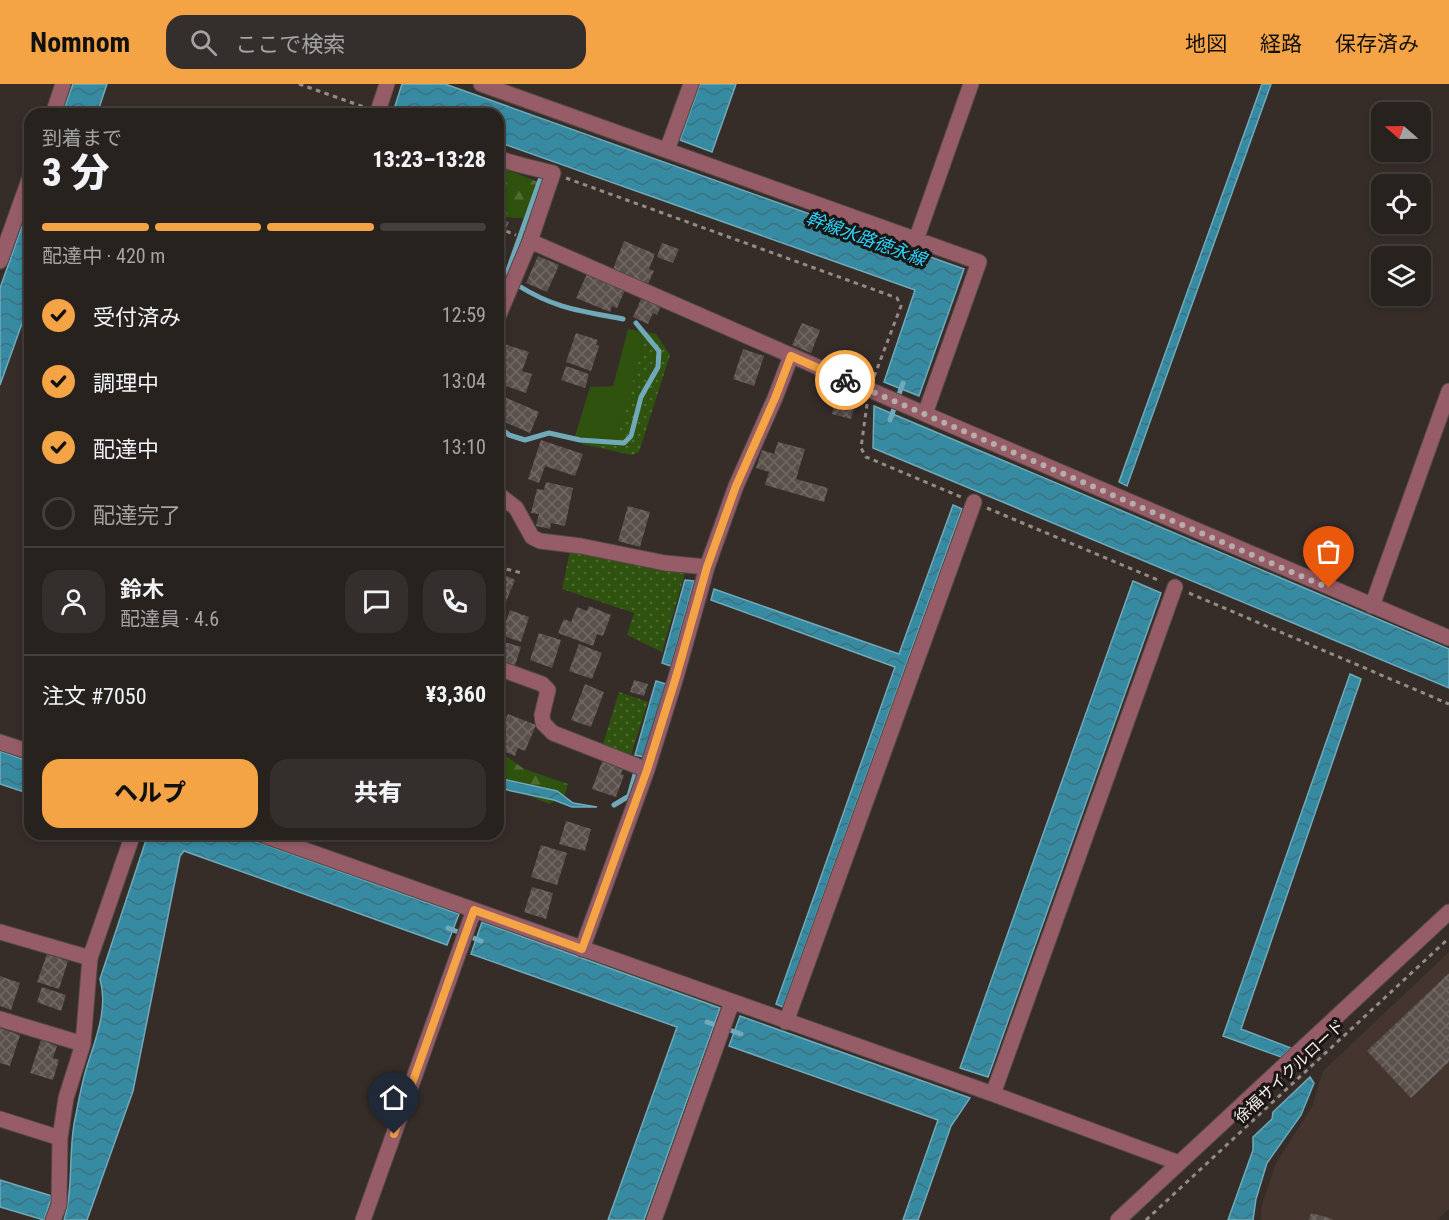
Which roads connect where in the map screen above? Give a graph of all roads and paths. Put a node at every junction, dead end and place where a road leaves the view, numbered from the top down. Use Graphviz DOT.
graph roads {
  1 [pos="63,84"];
  2 [pos="299,84"];
  3 [pos="481,84"];
  4 [pos="691,84"];
  5 [pos="971,84"];
  6 [pos="385,88"];
  7 [pos="54,108"];
  8 [pos="365,108"];
  9 [pos="380,108"];
  10 [pos="667,150"];
  11 [pos="504,160"];
  12 [pos="553,173"];
  13 [pos="24,194"];
  14 [pos="504,231"];
  15 [pos="524,239"];
  16 [pos="916,240"];
  17 [pos="0,261"];
  18 [pos="504,299"];
  19 [pos="791,356"];
  20 [pos="869,390"];
  21 [pos="1449,391"];
  22 [pos="925,414"];
  23 [pos="504,499"];
  24 [pos="974,502"];
  25 [pos="707,567"];
  26 [pos="504,568"];
  27 [pos="522,573"];
  28 [pos="1175,587"];
  29 [pos="1372,606"];
  30 [pos="1449,638"];
  31 [pos="504,670"];
  32 [pos="1449,704"];
  33 [pos="0,742"];
  34 [pos="24,751"];
  35 [pos="647,770"];
  36 [pos="131,840"];
  37 [pos="277,840"];
  38 [pos="474,910"];
  39 [pos="1449,912"];
  40 [pos="0,932"];
  41 [pos="1449,938"];
  42 [pos="582,949"];
  43 [pos="90,958"];
  44 [pos="732,1002"];
  45 [pos="0,1019"];
  46 [pos="786,1022"];
  47 [pos="82,1044"];
  48 [pos="993,1094"];
  49 [pos="0,1119"];
  50 [pos="60,1138"];
  51 [pos="1179,1163"];
  52 [pos="56,1214"];
  53 [pos="363,1220"];
  54 [pos="654,1220"];
  55 [pos="1118,1220"];
  56 [pos="1146,1220"];
  1 -- 7 [label="street"];
  2 -- 8 [label="path"];
  3 -- 10 [label="street"];
  4 -- 10 [label="street"];
  5 -- 16 [label="street"];
  6 -- 9 [label="street"];
  10 -- 16 [label="street"];
  11 -- 12 [label="street"];
  12 -- 15 [label="street"];
  12 -- 20 [label="path"];
  13 -- 17 [label="street"];
  14 -- 15 [label="path"];
  15 -- 18 [label="street"];
  15 -- 19 [label="street"];
  16 -- 22 [label="street"];
  19 -- 20 [label="street"];
  19 -- 25 [label="street"];
  20 -- 22 [label="street"];
  20 -- 24 [label="path"];
  21 -- 29 [label="street"];
  22 -- 29 [label="street"];
  23 -- 25 [label="street"];
  24 -- 28 [label="path"];
  24 -- 46 [label="street"];
  25 -- 35 [label="street"];
  26 -- 27 [label="path"];
  28 -- 32 [label="path"];
  28 -- 48 [label="street"];
  29 -- 30 [label="street"];
  31 -- 35 [label="street"];
  33 -- 34 [label="street"];
  35 -- 42 [label="street"];
  36 -- 43 [label="street"];
  37 -- 38 [label="street"];
  38 -- 42 [label="street"];
  38 -- 53 [label="street"];
  39 -- 51 [label="street"];
  40 -- 43 [label="street"];
  41 -- 56 [label="path, 徐福サイクルロード"];
  42 -- 44 [label="street"];
  43 -- 47 [label="street"];
  44 -- 46 [label="street"];
  44 -- 54 [label="street"];
  45 -- 47 [label="street"];
  46 -- 48 [label="street"];
  47 -- 50 [label="street"];
  48 -- 51 [label="street"];
  49 -- 50 [label="street"];
  50 -- 52 [label="street"];
  51 -- 55 [label="street"];
}
